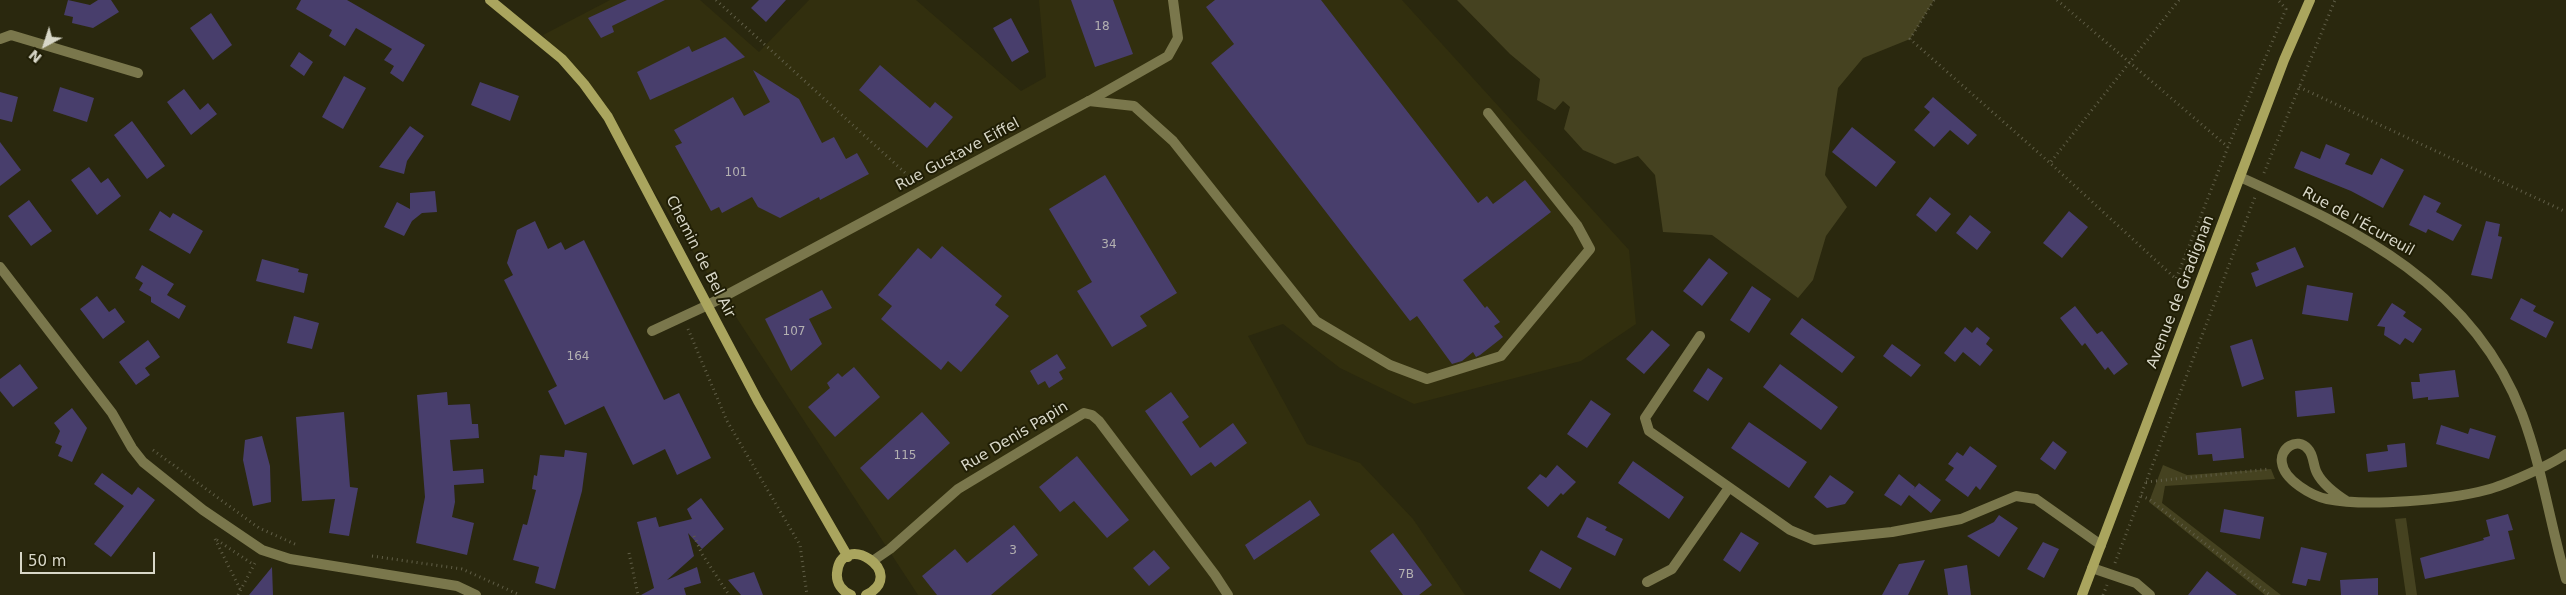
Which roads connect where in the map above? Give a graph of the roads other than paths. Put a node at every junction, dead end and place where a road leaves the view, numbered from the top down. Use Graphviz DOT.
graph roads {
  1 [pos="490,0"];
  2 [pos="1173,0"];
  3 [pos="2310,0"];
  4 [pos="0,39"];
  5 [pos="138,73"];
  6 [pos="1090,101"];
  7 [pos="1488,113"];
  8 [pos="2240,177"];
  9 [pos="0,267"];
  10 [pos="708,305"];
  11 [pos="652,331"];
  12 [pos="1700,336"];
  13 [pos="2566,454"];
  14 [pos="2540,467"];
  15 [pos="1728,489"];
  16 [pos="2348,502"];
  17 [pos="2101,545"];
  18 [pos="848,557"];
  19 [pos="874,560"];
  20 [pos="2092,568"];
  21 [pos="2566,578"];
  22 [pos="1647,582"];
  23 [pos="845,594"];
  24 [pos="873,594"];
  25 [pos="476,595"];
  26 [pos="1228,595"];
  27 [pos="2082,595"];
  28 [pos="2150,595"];
  1 -- 10 [label="street, Chemin de Bel Air"];
  2 -- 6 [label="street, Rue Gustave Eiffel"];
  3 -- 8 [label="street, Avenue de Gradignan"];
  4 -- 5 [label="street"];
  6 -- 7 [label="street"];
  6 -- 10 [label="street, Rue Gustave Eiffel"];
  8 -- 14 [label="street, Rue de l'Écureuil"];
  8 -- 17 [label="street, Avenue de Gradignan"];
  9 -- 25 [label="street"];
  10 -- 11 [label="street, Rue Gustave Eiffel"];
  10 -- 18 [label="street, Chemin de Bel Air"];
  12 -- 15 [label="street"];
  13 -- 14 [label="street"];
  14 -- 16 [label="street"];
  14 -- 21 [label="street, Rue de l'Écureuil"];
  15 -- 17 [label="street"];
  15 -- 22 [label="street"];
  16 -- 16 [label="street"];
  17 -- 20 [label="street, Avenue de Gradignan"];
  18 -- 19 [label="street"];
  18 -- 23 [label="street"];
  19 -- 24 [label="street"];
  19 -- 26 [label="street, Rue Denis Papin"];
  20 -- 27 [label="street, Avenue de Gradignan"];
  20 -- 28 [label="street"];
}
